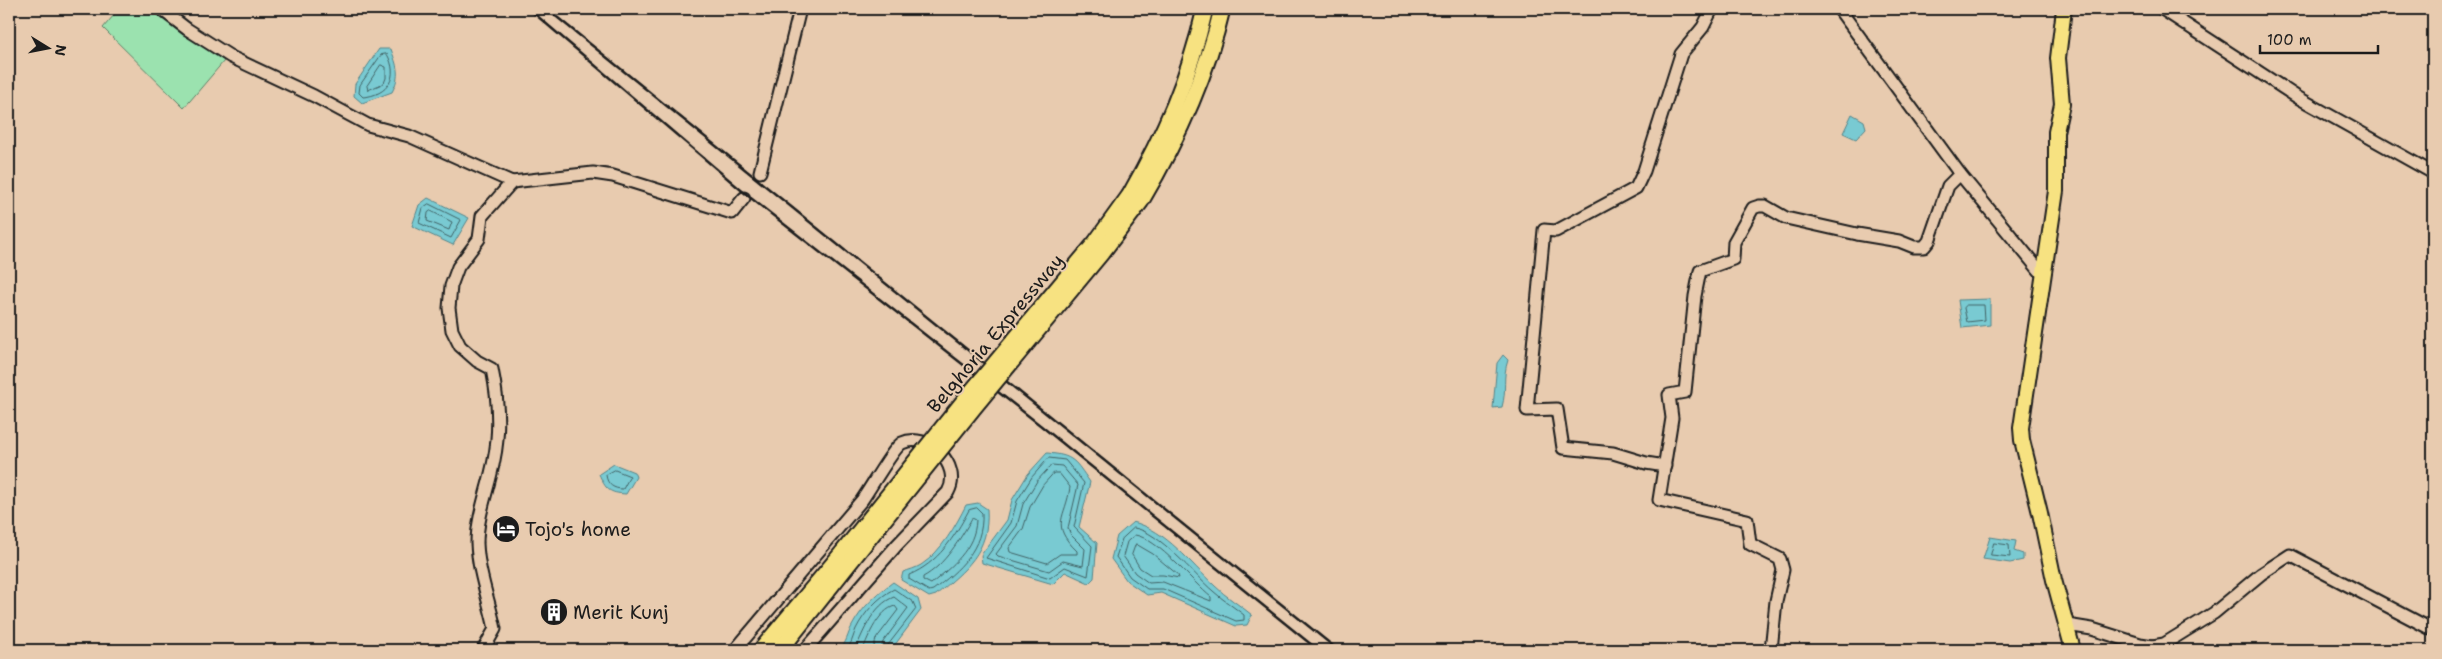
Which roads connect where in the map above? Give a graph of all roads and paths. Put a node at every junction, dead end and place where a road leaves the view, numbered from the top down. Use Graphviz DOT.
graph roads {
  1 [pos="161,9"];
  2 [pos="800,9"];
  3 [pos="1205,9"];
  4 [pos="1222,9"];
  5 [pos="1712,9"];
  6 [pos="1839,9"];
  7 [pos="2162,9"];
  8 [pos="2065,11"];
  9 [pos="760,172"];
  10 [pos="2433,173"];
  11 [pos="1960,174"];
  12 [pos="512,182"];
  13 [pos="744,198"];
  14 [pos="1136,198"];
  15 [pos="2044,276"];
  16 [pos="1665,466"];
  17 [pos="848,555"];
  18 [pos="2067,625"];
  19 [pos="2433,630"];
  20 [pos="483,650"];
  21 [pos="735,650"];
  22 [pos="761,650"];
  23 [pos="780,650"];
  24 [pos="805,650"];
  25 [pos="1771,650"];
  26 [pos="2073,650"];
  1 -- 12 [label="street"];
  2 -- 9 [label="street"];
  3 -- 14 [label="highway, Belghoria Expressway"];
  4 -- 14 [label="highway, Belghoria Expressway"];
  5 -- 16 [label="street"];
  6 -- 11 [label="street"];
  7 -- 10 [label="street"];
  8 -- 15 [label="main road"];
  11 -- 15 [label="street"];
  11 -- 16 [label="street"];
  12 -- 13 [label="street"];
  12 -- 20 [label="street"];
  14 -- 17 [label="highway, Belghoria Expressway, bridge"];
  15 -- 18 [label="main road"];
  16 -- 25 [label="street"];
  17 -- 22 [label="highway, Belghoria Expressway"];
  17 -- 23 [label="highway, Belghoria Expressway"];
  18 -- 19 [label="street"];
  18 -- 26 [label="main road"];
  21 -- 24 [label="street"];
}
